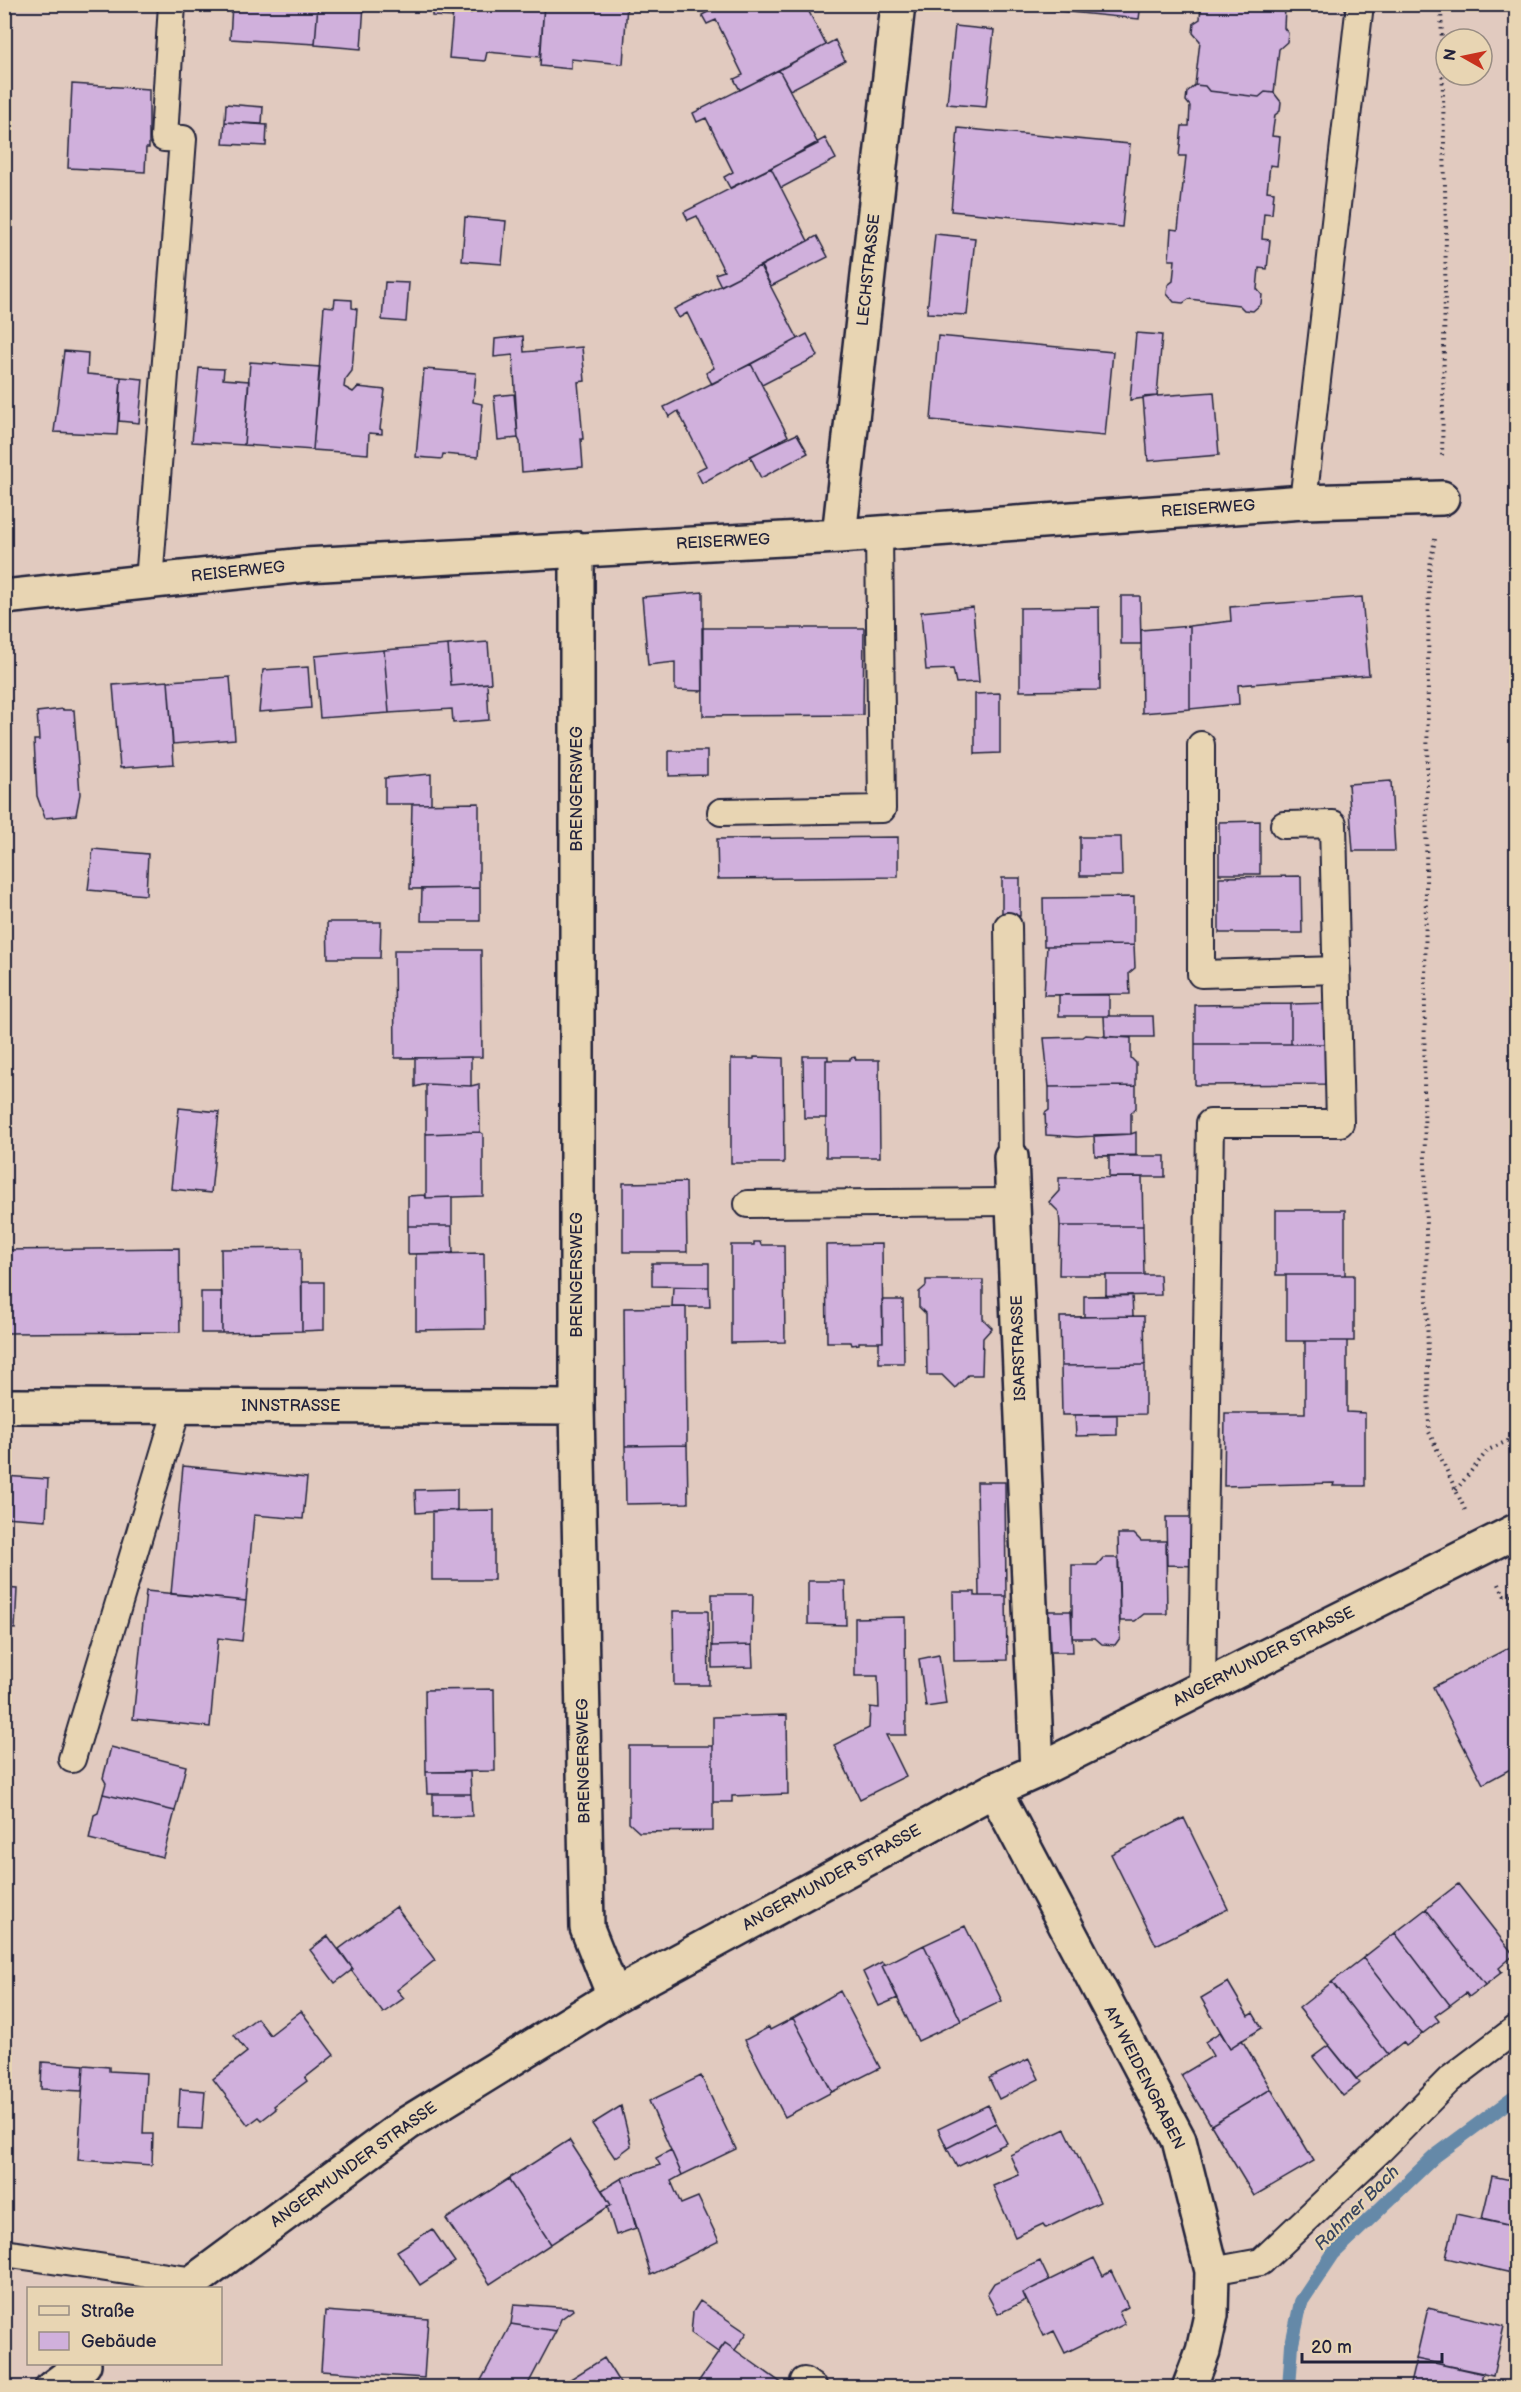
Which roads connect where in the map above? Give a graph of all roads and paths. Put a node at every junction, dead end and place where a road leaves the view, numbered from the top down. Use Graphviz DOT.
graph roads {
  1 [pos="172,4"];
  2 [pos="898,4"];
  3 [pos="1360,4"];
  4 [pos="1441,4"];
  5 [pos="1442,498"];
  6 [pos="1303,502"];
  7 [pos="879,533"];
  8 [pos="839,536"];
  9 [pos="577,549"];
  10 [pos="149,582"];
  11 [pos="4,597"];
  12 [pos="1201,746"];
  13 [pos="721,812"];
  14 [pos="1284,825"];
  15 [pos="1008,926"];
  16 [pos="1337,970"];
  17 [pos="1011,1157"];
  18 [pos="1013,1202"];
  19 [pos="748,1204"];
  20 [pos="4,1406"];
  21 [pos="178,1406"];
  22 [pos="577,1407"];
  23 [pos="1516,1437"];
  24 [pos="1456,1490"];
  25 [pos="1516,1531"];
  26 [pos="1482,1548"];
  27 [pos="1202,1688"];
  28 [pos="72,1759"];
  29 [pos="1037,1771"];
  30 [pos="994,1790"];
  31 [pos="614,1996"];
  32 [pos="1516,2029"];
  33 [pos="4,2253"];
  34 [pos="1212,2271"];
  35 [pos="190,2285"];
  36 [pos="83,2365"];
  37 [pos="52,2388"];
  38 [pos="1189,2388"];
  1 -- 10 [label="lane"];
  2 -- 8 [label="street, LECHSTRASSE"];
  3 -- 6 [label="lane"];
  4 -- 5 [label="path"];
  5 -- 6 [label="street, REISERWEG"];
  5 -- 24 [label="path"];
  6 -- 7 [label="street, REISERWEG"];
  7 -- 8 [label="street, REISERWEG"];
  7 -- 13 [label="lane"];
  8 -- 9 [label="street, REISERWEG"];
  9 -- 10 [label="street, REISERWEG"];
  9 -- 22 [label="street, BRENGERSWEG"];
  10 -- 11 [label="street, REISERWEG"];
  12 -- 16 [label="lane"];
  14 -- 16 [label="lane"];
  15 -- 17 [label="lane, ISARSTRASSE"];
  16 -- 27 [label="lane"];
  17 -- 18 [label="street, ISARSTRASSE"];
  18 -- 19 [label="lane"];
  18 -- 29 [label="street, ISARSTRASSE"];
  20 -- 21 [label="street, INNSTRASSE"];
  21 -- 22 [label="street, INNSTRASSE"];
  21 -- 28 [label="lane"];
  22 -- 31 [label="street, BRENGERSWEG"];
  23 -- 24 [label="path"];
  24 -- 26 [label="path"];
  25 -- 26 [label="street, ANGERMUNDER STRASSE"];
  26 -- 27 [label="street, ANGERMUNDER STRASSE"];
  27 -- 29 [label="street, ANGERMUNDER STRASSE"];
  29 -- 30 [label="street, ANGERMUNDER STRASSE"];
  30 -- 31 [label="street, ANGERMUNDER STRASSE"];
  30 -- 34 [label="street, AM WEIDENGRABEN"];
  31 -- 35 [label="street, ANGERMUNDER STRASSE"];
  32 -- 34 [label="lane"];
  33 -- 35 [label="lane"];
  34 -- 38 [label="street, AM WEIDENGRABEN"];
  36 -- 37 [label="street"];
}
